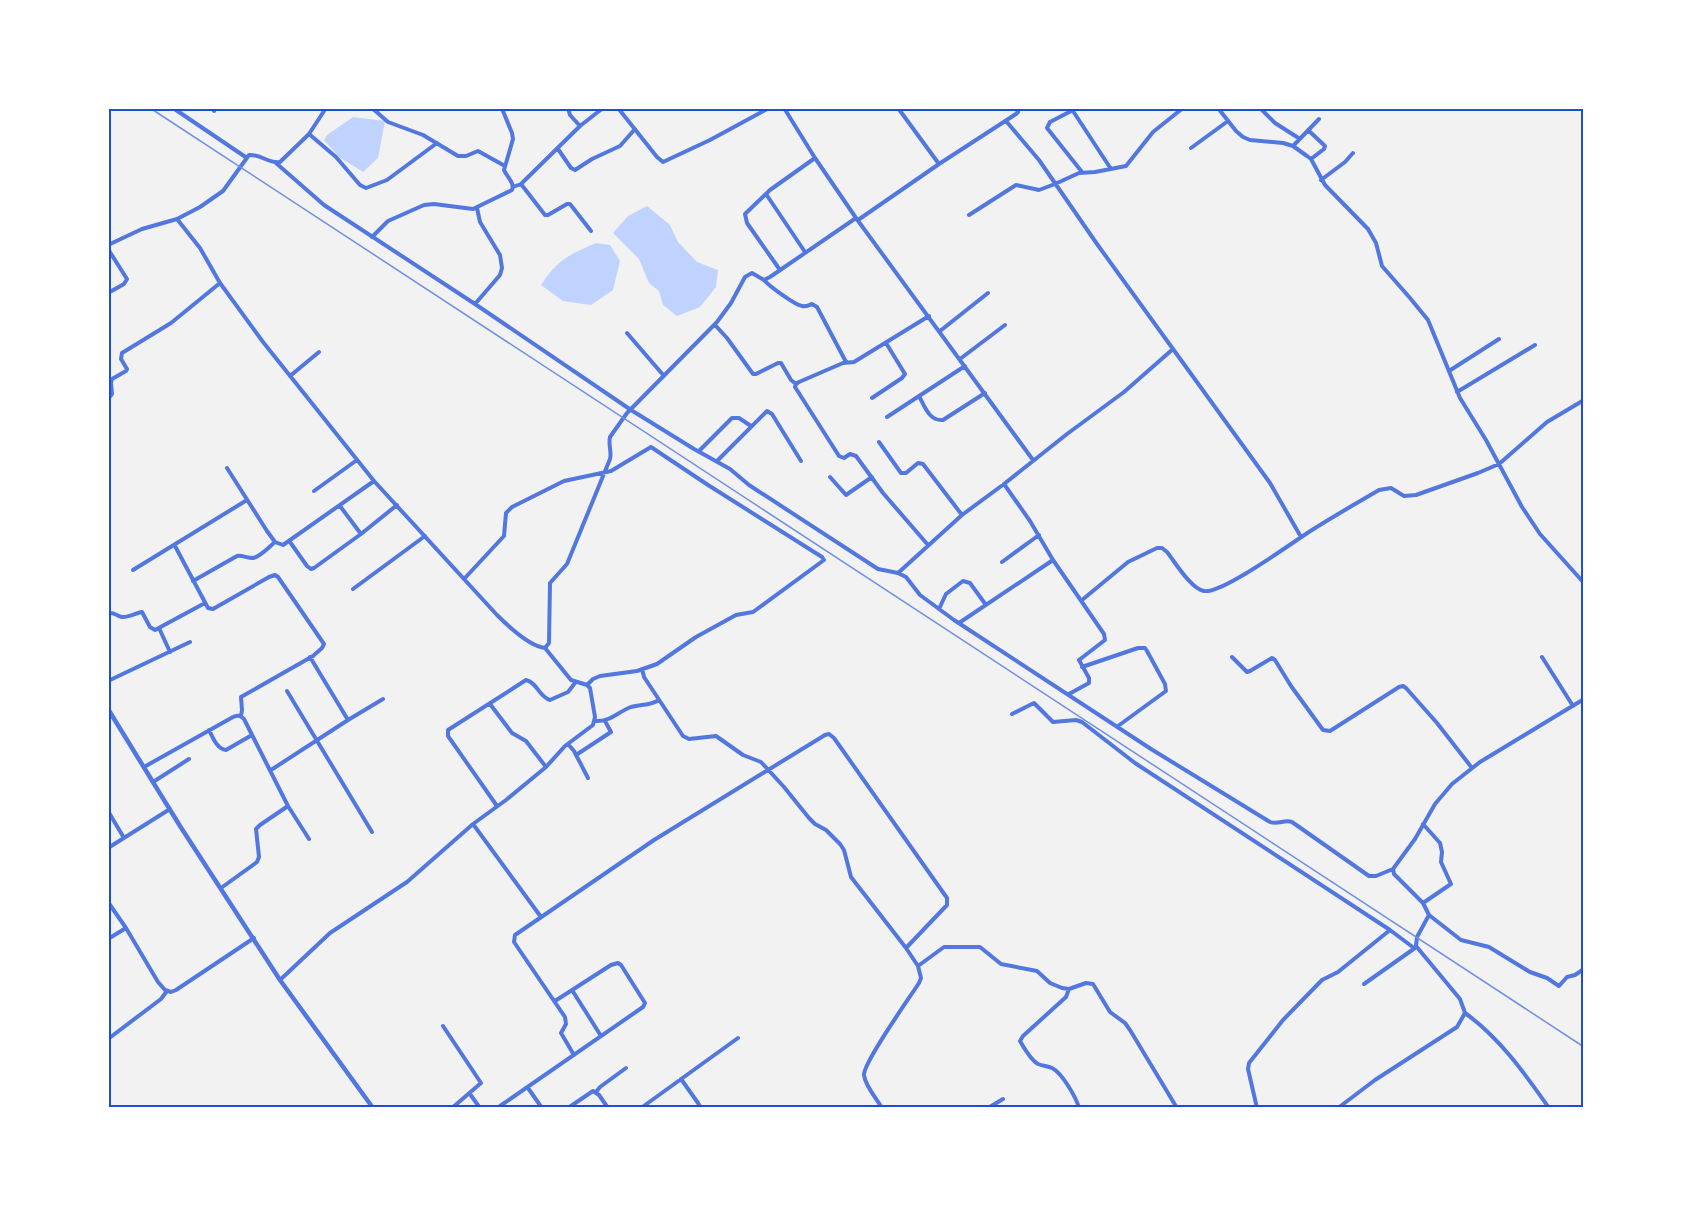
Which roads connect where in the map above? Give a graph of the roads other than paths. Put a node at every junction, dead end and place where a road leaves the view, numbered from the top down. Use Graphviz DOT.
graph roads {
  1 [pos="173,108"];
  2 [pos="326,108"];
  3 [pos="372,108"];
  4 [pos="503,108"];
  5 [pos="568,108"];
  6 [pos="603,108"];
  7 [pos="618,108"];
  8 [pos="769,108"];
  9 [pos="784,108"];
  10 [pos="898,108"];
  11 [pos="1016,108"];
  12 [pos="1183,108"];
  13 [pos="1218,108"];
  14 [pos="1260,108"];
  15 [pos="1074,109"];
  16 [pos="1319,119"];
  17 [pos="1006,121"];
  18 [pos="1228,121"];
  19 [pos="580,126"];
  20 [pos="635,129"];
  21 [pos="1308,130"];
  22 [pos="309,134"];
  23 [pos="1300,139"];
  24 [pos="437,143"];
  25 [pos="1293,146"];
  26 [pos="1191,148"];
  27 [pos="558,149"];
  28 [pos="1353,153"];
  29 [pos="247,158"];
  30 [pos="815,158"];
  31 [pos="1311,159"];
  32 [pos="276,163"];
  33 [pos="939,164"];
  34 [pos="505,166"];
  35 [pos="1111,169"];
  36 [pos="1082,172"];
  37 [pos="1321,180"];
  38 [pos="521,184"];
  39 [pos="1055,184"];
  40 [pos="513,187"];
  41 [pos="766,194"];
  42 [pos="477,208"];
  43 [pos="969,215"];
  44 [pos="177,219"];
  45 [pos="857,219"];
  46 [pos="591,231"];
  47 [pos="372,237"];
  48 [pos="108,247"];
  49 [pos="805,252"];
  50 [pos="780,270"];
  51 [pos="764,280"];
  52 [pos="220,283"];
  53 [pos="108,293"];
  54 [pos="988,293"];
  55 [pos="475,304"];
  56 [pos="929,316"];
  57 [pos="715,325"];
  58 [pos="1005,325"];
  59 [pos="940,331"];
  60 [pos="627,333"];
  61 [pos="1499,339"];
  62 [pos="886,344"];
  63 [pos="1535,345"];
  64 [pos="1173,349"];
  65 [pos="320,352"];
  66 [pos="960,359"];
  67 [pos="846,362"];
  68 [pos="965,366"];
  69 [pos="1449,371"];
  70 [pos="290,376"];
  71 [pos="664,376"];
  72 [pos="796,384"];
  73 [pos="1457,392"];
  74 [pos="985,393"];
  75 [pos="920,396"];
  76 [pos="872,398"];
  77 [pos="108,399"];
  78 [pos="1584,400"];
  79 [pos="632,410"];
  80 [pos="887,417"];
  81 [pos="752,426"];
  82 [pos="879,442"];
  83 [pos="699,452"];
  84 [pos="358,460"];
  85 [pos="1033,460"];
  86 [pos="717,461"];
  87 [pos="801,461"];
  88 [pos="1499,464"];
  89 [pos="227,468"];
  90 [pos="604,473"];
  91 [pos="830,477"];
  92 [pos="872,477"];
  93 [pos="374,481"];
  94 [pos="1004,484"];
  95 [pos="314,491"];
  96 [pos="247,500"];
  97 [pos="397,505"];
  98 [pos="340,506"];
  99 [pos="962,515"];
  100 [pos="361,534"];
  101 [pos="425,536"];
  102 [pos="1039,536"];
  103 [pos="1301,537"];
  104 [pos="275,542"];
  105 [pos="290,542"];
  106 [pos="928,545"];
  107 [pos="175,546"];
  108 [pos="1053,560"];
  109 [pos="1002,561"];
  110 [pos="133,570"];
  111 [pos="898,573"];
  112 [pos="464,579"];
  113 [pos="193,581"];
  114 [pos="1584,583"];
  115 [pos="353,589"];
  116 [pos="1082,600"];
  117 [pos="205,603"];
  118 [pos="986,605"];
  119 [pos="939,609"];
  120 [pos="108,613"];
  121 [pos="959,623"];
  122 [pos="159,628"];
  123 [pos="190,642"];
  124 [pos="545,648"];
  125 [pos="170,652"];
  126 [pos="310,657"];
  127 [pos="1232,657"];
  128 [pos="1542,657"];
  129 [pos="1082,667"];
  130 [pos="642,669"];
  131 [pos="108,681"];
  132 [pos="575,683"];
  133 [pos="587,685"];
  134 [pos="288,692"];
  135 [pos="1069,694"];
  136 [pos="383,699"];
  137 [pos="1584,699"];
  138 [pos="659,700"];
  139 [pos="490,704"];
  140 [pos="1573,706"];
  141 [pos="108,710"];
  142 [pos="1012,714"];
  143 [pos="241,716"];
  144 [pos="348,720"];
  145 [pos="595,721"];
  146 [pos="605,721"];
  147 [pos="1118,726"];
  148 [pos="209,730"];
  149 [pos="252,735"];
  150 [pos="316,740"];
  151 [pos="568,744"];
  152 [pos="576,755"];
  153 [pos="189,759"];
  154 [pos="144,767"];
  155 [pos="546,767"];
  156 [pos="1472,768"];
  157 [pos="271,770"];
  158 [pos="768,770"];
  159 [pos="588,778"];
  160 [pos="153,782"];
  161 [pos="288,806"];
  162 [pos="497,806"];
  163 [pos="170,809"];
  164 [pos="108,811"];
  165 [pos="473,824"];
  166 [pos="1423,824"];
  167 [pos="372,832"];
  168 [pos="124,838"];
  169 [pos="309,839"];
  170 [pos="108,848"];
  171 [pos="1393,869"];
  172 [pos="221,888"];
  173 [pos="108,902"];
  174 [pos="1423,903"];
  175 [pos="1429,915"];
  176 [pos="541,917"];
  177 [pos="126,928"];
  178 [pos="1390,930"];
  179 [pos="254,938"];
  180 [pos="108,939"];
  181 [pos="1415,947"];
  182 [pos="906,948"];
  183 [pos="918,966"];
  184 [pos="1584,969"];
  185 [pos="280,980"];
  186 [pos="1364,984"];
  187 [pos="1069,989"];
  188 [pos="572,990"];
  189 [pos="167,991"];
  190 [pos="555,1001"];
  191 [pos="1465,1013"];
  192 [pos="443,1026"];
  193 [pos="601,1036"];
  194 [pos="738,1038"];
  195 [pos="108,1040"];
  196 [pos="574,1055"];
  197 [pos="626,1068"];
  198 [pos="681,1079"];
  199 [pos="528,1088"];
  200 [pos="596,1092"];
  201 [pos="470,1094"];
  202 [pos="1003,1099"];
  203 [pos="500,1106"];
  204 [pos="373,1108"];
  205 [pos="452,1108"];
  206 [pos="480,1108"];
  207 [pos="542,1108"];
  208 [pos="568,1108"];
  209 [pos="608,1108"];
  210 [pos="641,1108"];
  211 [pos="700,1108"];
  212 [pos="882,1108"];
  213 [pos="988,1108"];
  214 [pos="1079,1108"];
  215 [pos="1177,1108"];
  216 [pos="1257,1108"];
  217 [pos="1338,1108"];
  218 [pos="1549,1108"];
  1 -- 29 [label="street"];
  2 -- 22 [label="street"];
  3 -- 24 [label="street"];
  4 -- 34 [label="street"];
  5 -- 19 [label="street"];
  6 -- 19 [label="street"];
  7 -- 20 [label="street"];
  8 -- 20 [label="street"];
  9 -- 30 [label="street"];
  10 -- 33 [label="street"];
  11 -- 17 [label="street"];
  12 -- 35 [label="street"];
  13 -- 18 [label="street"];
  14 -- 23 [label="street"];
  15 -- 35 [label="street"];
  15 -- 36 [label="street"];
  16 -- 21 [label="street"];
  17 -- 33 [label="street"];
  17 -- 39 [label="street"];
  18 -- 25 [label="street"];
  18 -- 26 [label="street"];
  19 -- 27 [label="street"];
  20 -- 27 [label="street"];
  21 -- 23 [label="street"];
  21 -- 31 [label="street"];
  22 -- 24 [label="street"];
  22 -- 32 [label="street"];
  23 -- 25 [label="street"];
  24 -- 34 [label="street"];
  25 -- 31 [label="street"];
  27 -- 38 [label="street"];
  28 -- 37 [label="street"];
  29 -- 32 [label="street"];
  29 -- 44 [label="street"];
  30 -- 41 [label="street"];
  30 -- 45 [label="street"];
  31 -- 37 [label="street"];
  32 -- 47 [label="street"];
  33 -- 45 [label="street"];
  34 -- 40 [label="street"];
  35 -- 36 [label="street"];
  36 -- 39 [label="street"];
  37 -- 69 [label="street"];
  38 -- 40 [label="street"];
  38 -- 46 [label="street"];
  39 -- 43 [label="street"];
  39 -- 64 [label="street"];
  40 -- 42 [label="street"];
  41 -- 49 [label="street"];
  41 -- 50 [label="street"];
  42 -- 47 [label="street"];
  42 -- 55 [label="street"];
  44 -- 48 [label="street"];
  44 -- 52 [label="street"];
  45 -- 49 [label="street"];
  45 -- 56 [label="street"];
  47 -- 55 [label="street"];
  48 -- 53 [label="street"];
  49 -- 50 [label="street"];
  50 -- 51 [label="street"];
  51 -- 57 [label="street"];
  51 -- 67 [label="street"];
  52 -- 70 [label="street"];
  52 -- 77 [label="street"];
  54 -- 59 [label="street"];
  55 -- 79 [label="street"];
  56 -- 59 [label="street"];
  56 -- 62 [label="street"];
  57 -- 71 [label="street"];
  57 -- 72 [label="street"];
  58 -- 66 [label="street"];
  59 -- 66 [label="street"];
  60 -- 71 [label="street"];
  61 -- 69 [label="street"];
  62 -- 67 [label="street"];
  62 -- 76 [label="street"];
  63 -- 73 [label="street"];
  64 -- 85 [label="street"];
  64 -- 103 [label="street"];
  65 -- 70 [label="street"];
  66 -- 68 [label="street"];
  67 -- 72 [label="street"];
  68 -- 74 [label="street"];
  68 -- 75 [label="street"];
  69 -- 73 [label="street"];
  70 -- 84 [label="street"];
  71 -- 79 [label="street"];
  72 -- 92 [label="street"];
  73 -- 88 [label="street"];
  74 -- 75 [label="street"];
  74 -- 85 [label="street"];
  75 -- 80 [label="street"];
  78 -- 88 [label="street"];
  79 -- 83 [label="street"];
  79 -- 90 [label="street"];
  81 -- 83 [label="street"];
  81 -- 86 [label="street"];
  81 -- 87 [label="street"];
  82 -- 99 [label="street"];
  83 -- 86 [label="street"];
  84 -- 93 [label="street"];
  84 -- 95 [label="street"];
  85 -- 94 [label="street"];
  86 -- 111 [label="street"];
  88 -- 103 [label="street"];
  88 -- 114 [label="street"];
  89 -- 96 [label="street"];
  90 -- 112 [label="street"];
  90 -- 124 [label="street"];
  90 -- 130 [label="street"];
  91 -- 92 [label="street"];
  92 -- 106 [label="street"];
  93 -- 97 [label="street"];
  93 -- 98 [label="street"];
  94 -- 99 [label="street"];
  94 -- 102 [label="street"];
  96 -- 104 [label="street"];
  96 -- 107 [label="street"];
  97 -- 100 [label="street"];
  97 -- 101 [label="street"];
  98 -- 100 [label="street"];
  98 -- 105 [label="street"];
  99 -- 106 [label="street"];
  100 -- 105 [label="street"];
  101 -- 112 [label="street"];
  101 -- 115 [label="street"];
  102 -- 108 [label="street"];
  102 -- 109 [label="street"];
  103 -- 116 [label="street"];
  104 -- 105 [label="street"];
  104 -- 113 [label="street"];
  106 -- 111 [label="street"];
  107 -- 110 [label="street"];
  107 -- 113 [label="street"];
  108 -- 116 [label="street"];
  108 -- 118 [label="street"];
  111 -- 119 [label="street"];
  112 -- 124 [label="street"];
  113 -- 117 [label="street"];
  116 -- 129 [label="street"];
  117 -- 122 [label="street"];
  117 -- 126 [label="street"];
  118 -- 119 [label="street"];
  118 -- 121 [label="street"];
  119 -- 121 [label="street"];
  120 -- 122 [label="street"];
  121 -- 135 [label="street"];
  122 -- 125 [label="street"];
  123 -- 125 [label="street"];
  124 -- 132 [label="street"];
  125 -- 131 [label="street"];
  126 -- 143 [label="street"];
  126 -- 144 [label="street"];
  127 -- 156 [label="street"];
  128 -- 140 [label="street"];
  129 -- 135 [label="street"];
  129 -- 147 [label="street"];
  130 -- 133 [label="street"];
  130 -- 138 [label="street"];
  132 -- 133 [label="street"];
  132 -- 139 [label="street"];
  133 -- 145 [label="street"];
  134 -- 150 [label="street"];
  135 -- 147 [label="street"];
  136 -- 144 [label="street"];
  137 -- 140 [label="street"];
  138 -- 146 [label="street"];
  138 -- 158 [label="street"];
  139 -- 155 [label="street"];
  139 -- 162 [label="street"];
  140 -- 156 [label="street"];
  141 -- 154 [label="street"];
  142 -- 178 [label="street"];
  143 -- 148 [label="street"];
  143 -- 149 [label="street"];
  144 -- 150 [label="street"];
  145 -- 146 [label="street"];
  145 -- 151 [label="street"];
  146 -- 152 [label="street"];
  147 -- 171 [label="street"];
  148 -- 149 [label="street"];
  148 -- 154 [label="street"];
  149 -- 157 [label="street"];
  150 -- 157 [label="street"];
  150 -- 167 [label="street"];
  151 -- 152 [label="street"];
  151 -- 155 [label="street"];
  152 -- 159 [label="street"];
  153 -- 160 [label="street"];
  154 -- 160 [label="street"];
  155 -- 162 [label="street"];
  156 -- 166 [label="street"];
  157 -- 161 [label="street"];
  158 -- 176 [label="street"];
  158 -- 182 [label="street"];
  158 -- 182 [label="street"];
  160 -- 163 [label="street"];
  161 -- 169 [label="street"];
  161 -- 172 [label="street"];
  162 -- 165 [label="street"];
  163 -- 168 [label="street"];
  163 -- 172 [label="street"];
  164 -- 168 [label="street"];
  165 -- 176 [label="street"];
  165 -- 185 [label="street"];
  166 -- 171 [label="street"];
  166 -- 174 [label="street"];
  168 -- 170 [label="street"];
  171 -- 174 [label="street"];
  172 -- 179 [label="street"];
  173 -- 177 [label="street"];
  174 -- 175 [label="street"];
  175 -- 181 [label="street"];
  175 -- 184 [label="street"];
  176 -- 190 [label="street"];
  177 -- 180 [label="street"];
  177 -- 189 [label="street"];
  178 -- 181 [label="street"];
  178 -- 216 [label="street"];
  179 -- 185 [label="street"];
  179 -- 189 [label="street"];
  181 -- 186 [label="street"];
  181 -- 191 [label="street"];
  182 -- 183 [label="street"];
  183 -- 187 [label="street"];
  183 -- 212 [label="street"];
  185 -- 204 [label="street"];
  187 -- 214 [label="street"];
  187 -- 215 [label="street"];
  188 -- 190 [label="street"];
  188 -- 193 [label="street"];
  188 -- 193 [label="street"];
  189 -- 195 [label="street"];
  190 -- 196 [label="street"];
  191 -- 217 [label="street"];
  191 -- 218 [label="street"];
  192 -- 201 [label="street"];
  193 -- 196 [label="street"];
  194 -- 198 [label="street"];
  196 -- 199 [label="street"];
  197 -- 200 [label="street"];
  198 -- 210 [label="street"];
  198 -- 211 [label="street"];
  199 -- 203 [label="street"];
  199 -- 207 [label="street"];
  200 -- 208 [label="street"];
  200 -- 209 [label="street"];
  201 -- 205 [label="street"];
  201 -- 206 [label="street"];
  202 -- 213 [label="street"];
}
